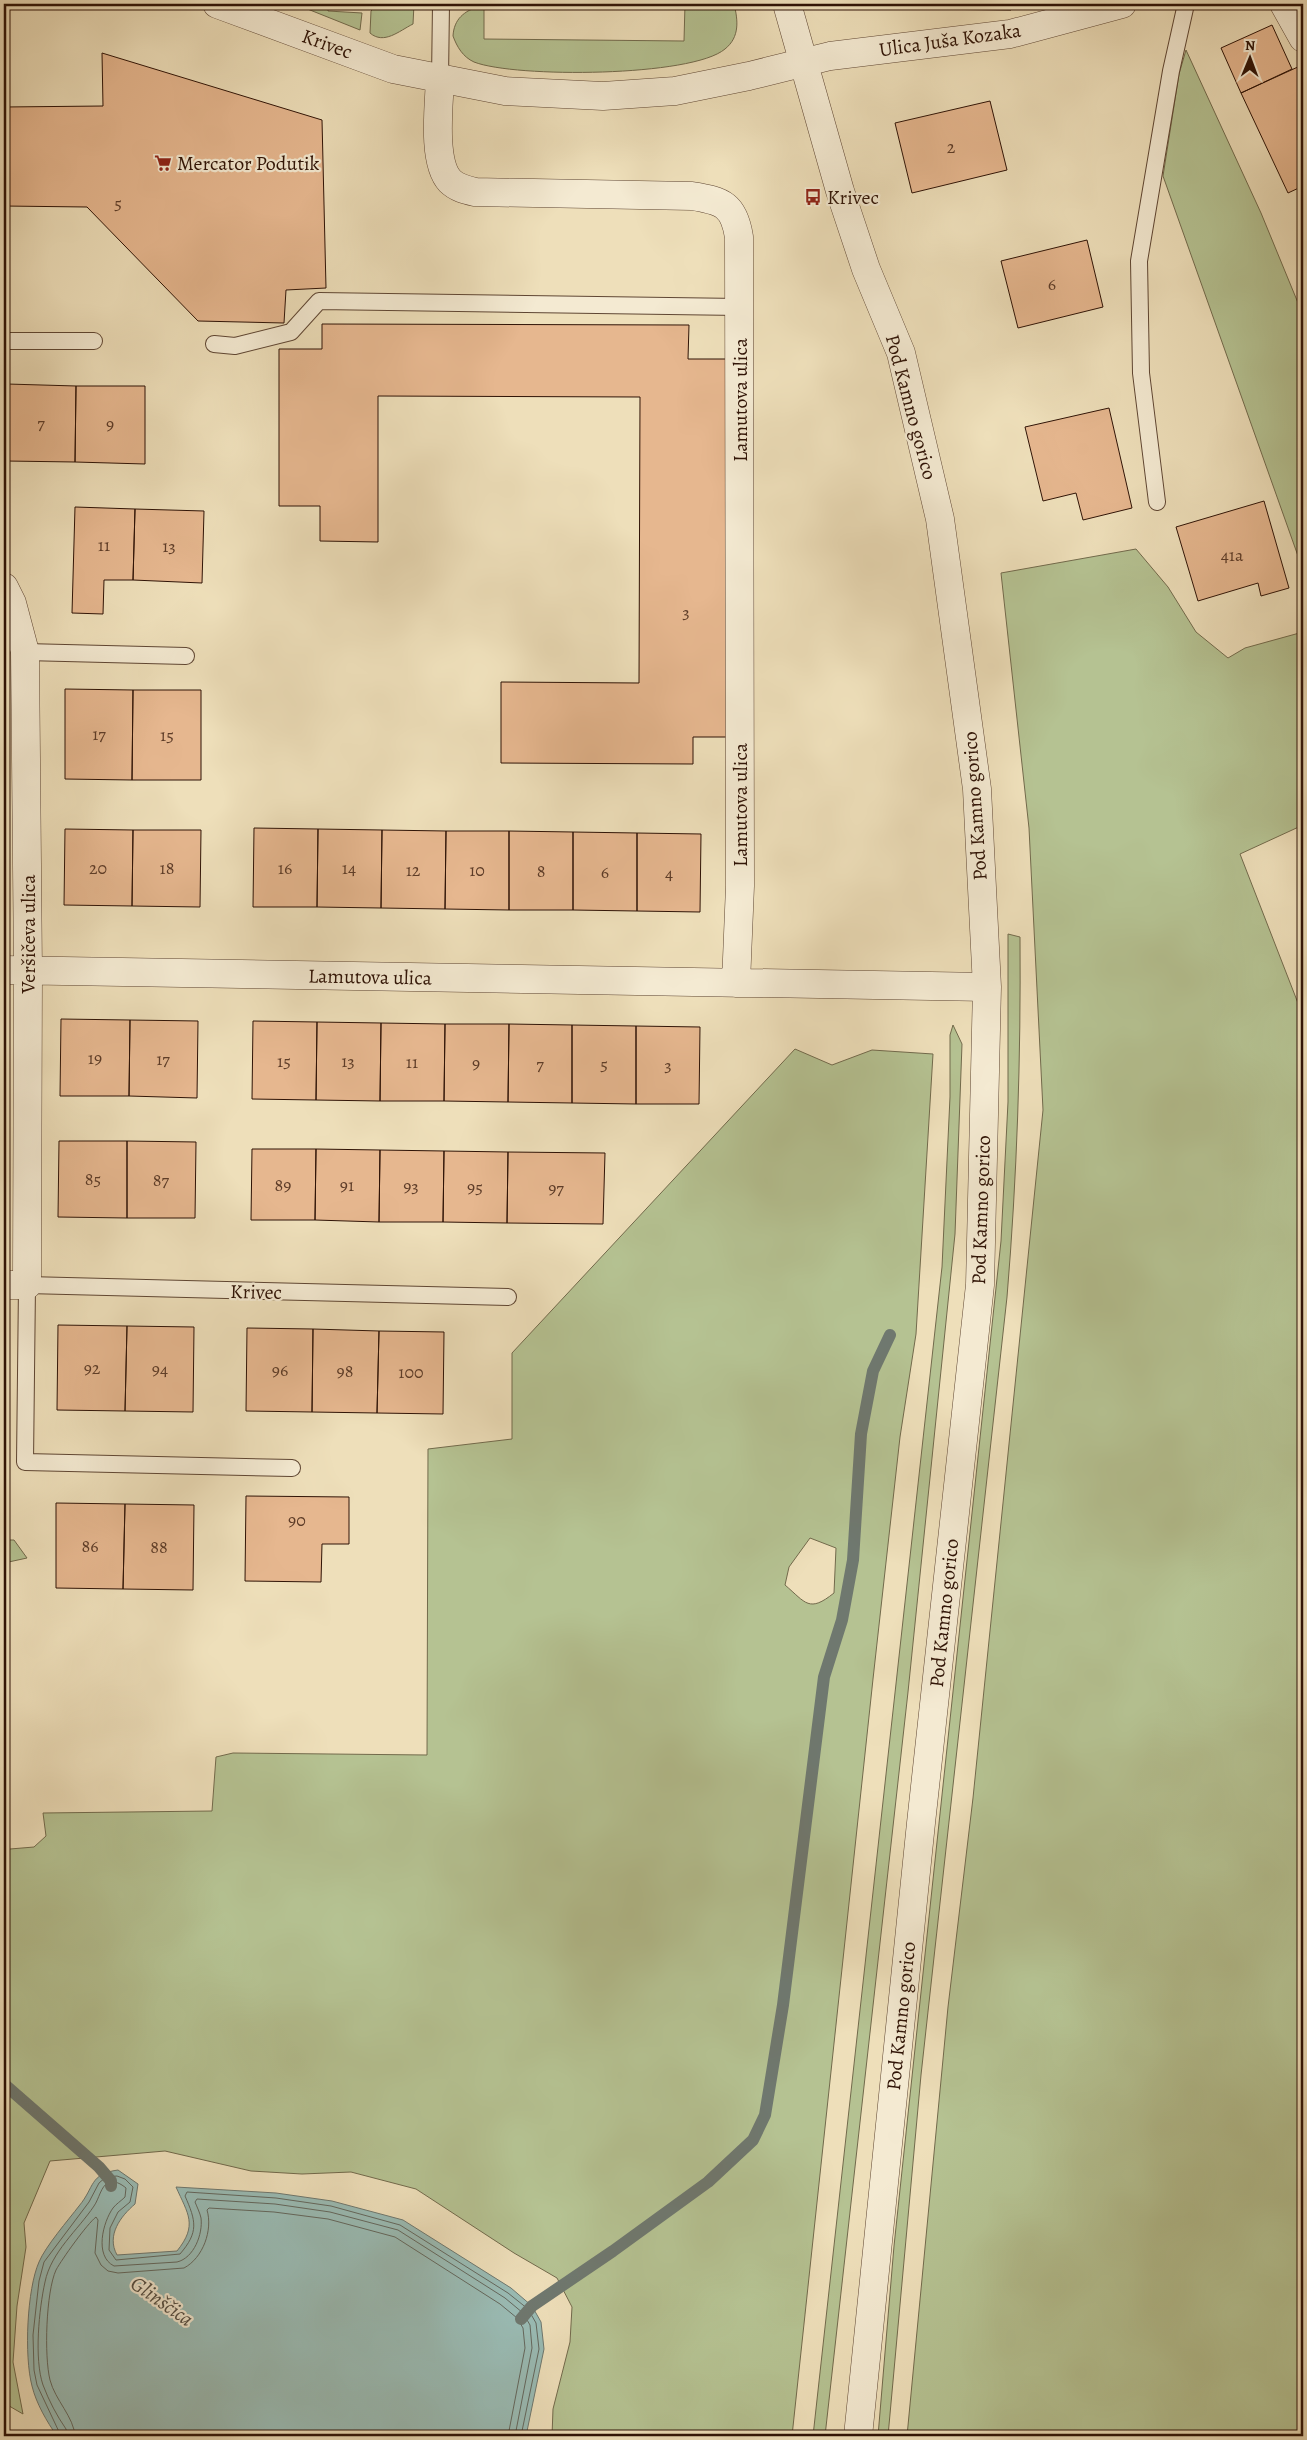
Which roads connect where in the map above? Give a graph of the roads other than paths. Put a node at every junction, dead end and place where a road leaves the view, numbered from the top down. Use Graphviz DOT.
graph roads {
  1 [pos="217,4"];
  2 [pos="441,4"];
  3 [pos="787,4"];
  4 [pos="1122,4"];
  5 [pos="1186,4"];
  6 [pos="1284,4"];
  7 [pos="1303,38"];
  8 [pos="805,64"];
  9 [pos="440,79"];
  10 [pos="740,307"];
  11 [pos="4,341"];
  12 [pos="94,341"];
  13 [pos="214,344"];
  14 [pos="1157,502"];
  15 [pos="4,587"];
  16 [pos="25,652"];
  17 [pos="186,656"];
  18 [pos="16,970"];
  19 [pos="736,983"];
  20 [pos="986,987"];
  21 [pos="15,1285"];
  22 [pos="508,1296"];
  23 [pos="292,1468"];
  24 [pos="858,2436"];
  1 -- 9 [label="street, Krivec"];
  2 -- 9 [label="lane"];
  3 -- 8 [label="street, Pod Kamno gorico"];
  4 -- 8 [label="street, Ulica Juša Kozaka"];
  5 -- 14 [label="lane"];
  6 -- 7 [label="street"];
  8 -- 9 [label="street, Krivec"];
  8 -- 20 [label="street, Pod Kamno gorico"];
  9 -- 10 [label="street, Lamutova ulica"];
  10 -- 13 [label="lane"];
  10 -- 19 [label="street, Lamutova ulica"];
  11 -- 12 [label="lane"];
  15 -- 16 [label="street, Veršičeva ulica"];
  16 -- 17 [label="lane"];
  16 -- 18 [label="street, Veršičeva ulica"];
  18 -- 19 [label="street, Lamutova ulica"];
  18 -- 21 [label="street, Veršičeva ulica"];
  19 -- 20 [label="street, Lamutova ulica"];
  20 -- 24 [label="street, Pod Kamno gorico"];
  21 -- 22 [label="lane, Krivec"];
  21 -- 23 [label="lane"];
}
